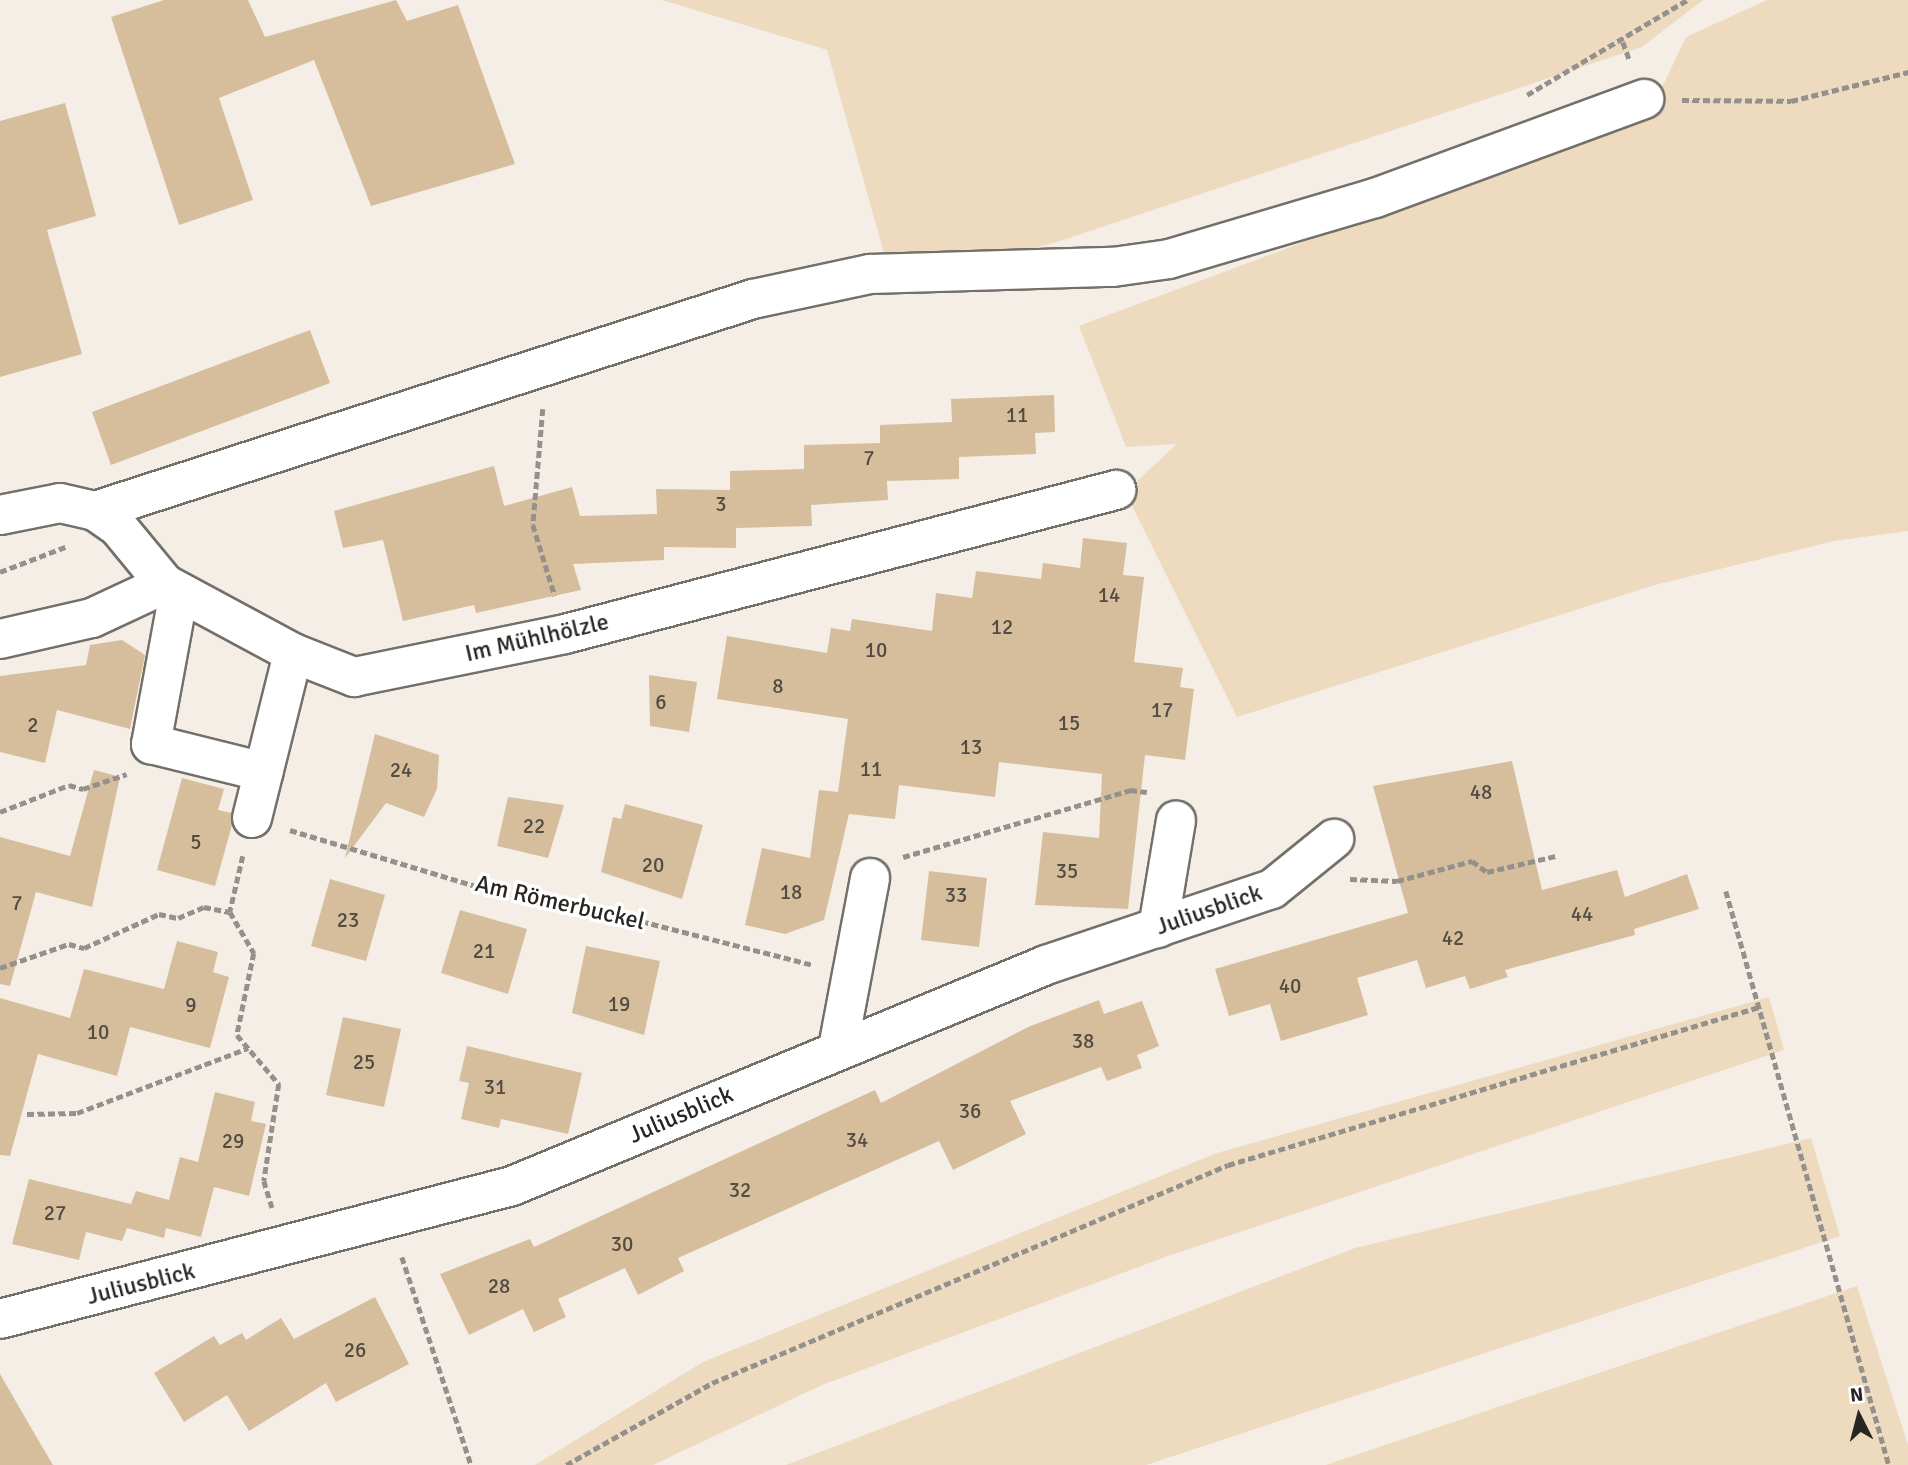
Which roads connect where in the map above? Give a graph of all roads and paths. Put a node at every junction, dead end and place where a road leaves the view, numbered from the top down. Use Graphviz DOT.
graph roads {
  1 [pos="1623,43"];
  2 [pos="1908,72"];
  3 [pos="1644,99"];
  4 [pos="544,402"];
  5 [pos="1116,490"];
  6 [pos="95,511"];
  7 [pos="0,515"];
  8 [pos="172,588"];
  9 [pos="555,594"];
  10 [pos="0,639"];
  11 [pos="293,653"];
  12 [pos="264,772"];
  13 [pos="131,773"];
  14 [pos="1130,790"];
  15 [pos="0,812"];
  16 [pos="1176,820"];
  17 [pos="267,823"];
  18 [pos="1334,839"];
  19 [pos="1556,856"];
  20 [pos="240,867"];
  21 [pos="870,878"];
  22 [pos="1410,879"];
  23 [pos="1726,891"];
  24 [pos="230,912"];
  25 [pos="1158,928"];
  26 [pos="799,962"];
  27 [pos="0,968"];
  28 [pos="1759,1007"];
  29 [pos="248,1048"];
  30 [pos="838,1048"];
  31 [pos="27,1114"];
  32 [pos="389,1220"];
  33 [pos="275,1221"];
  34 [pos="0,1319"];
  35 [pos="471,1465"];
  36 [pos="566,1465"];
  37 [pos="1889,1465"];
  1 -- 3 [label="path"];
  2 -- 3 [label="path"];
  3 -- 6 [label="street"];
  4 -- 9 [label="path"];
  5 -- 11 [label="street, Im Mühlhölzle"];
  6 -- 7 [label="street, Im Mühlhölzle"];
  6 -- 8 [label="street, Im Mühlhölzle"];
  8 -- 10 [label="street"];
  8 -- 11 [label="street, Im Mühlhölzle"];
  8 -- 12 [label="street"];
  11 -- 12 [label="street"];
  12 -- 17 [label="street"];
  13 -- 15 [label="path"];
  14 -- 21 [label="path"];
  16 -- 25 [label="street"];
  17 -- 26 [label="path, Am Römerbuckel"];
  18 -- 25 [label="street, Juliusblick"];
  19 -- 22 [label="path"];
  20 -- 24 [label="path"];
  21 -- 30 [label="street"];
  23 -- 28 [label="path"];
  24 -- 27 [label="path"];
  24 -- 29 [label="path"];
  25 -- 30 [label="street, Juliusblick"];
  28 -- 36 [label="path"];
  28 -- 37 [label="path"];
  29 -- 31 [label="path"];
  29 -- 33 [label="path"];
  30 -- 32 [label="street, Juliusblick"];
  32 -- 34 [label="street, Juliusblick"];
  32 -- 35 [label="path"];
}
